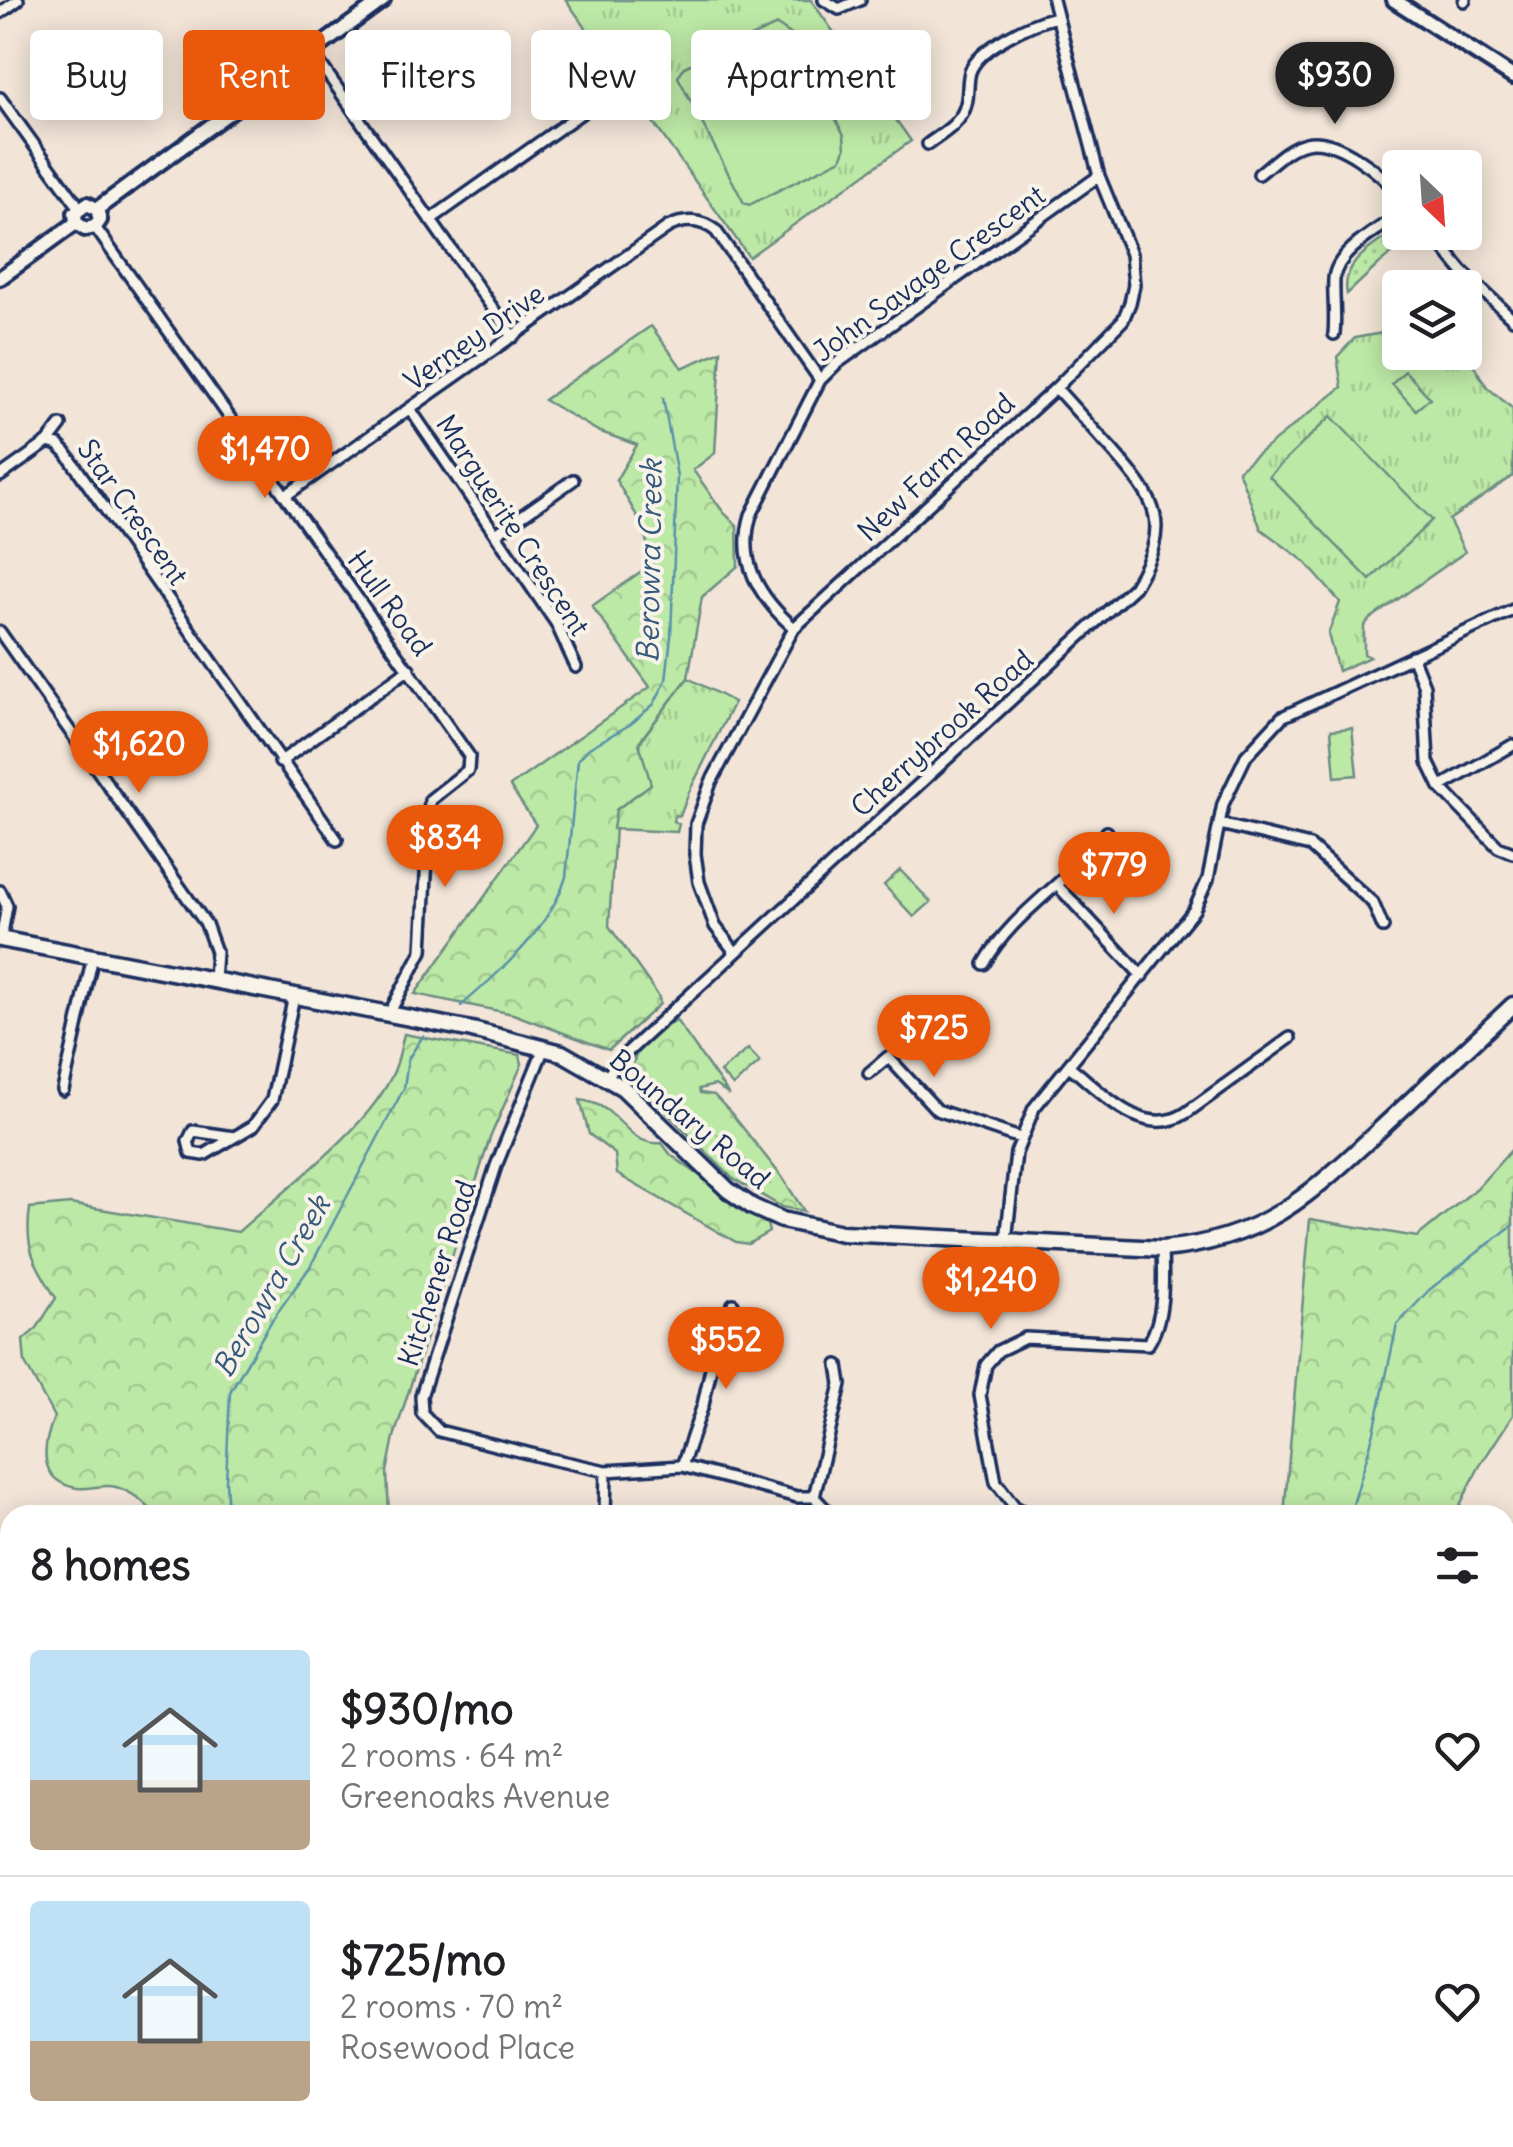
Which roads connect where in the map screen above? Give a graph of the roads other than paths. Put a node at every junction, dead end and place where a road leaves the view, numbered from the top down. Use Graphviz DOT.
graph roads {
  1 [pos="18,0"];
  2 [pos="383,0"];
  3 [pos="824,0"];
  4 [pos="860,0"];
  5 [pos="1053,0"];
  6 [pos="1394,0"];
  7 [pos="0,12"];
  8 [pos="1056,18"];
  9 [pos="325,42"];
  10 [pos="325,71"];
  11 [pos="1513,77"];
  12 [pos="0,98"];
  13 [pos="219,120"];
  14 [pos="571,120"];
  15 [pos="928,144"];
  16 [pos="1259,174"];
  17 [pos="1099,176"];
  18 [pos="1382,178"];
  19 [pos="80,207"];
  20 [pos="97,209"];
  21 [pos="430,220"];
  22 [pos="76,223"];
  23 [pos="95,227"];
  24 [pos="1382,228"];
  25 [pos="1445,250"];
  26 [pos="0,278"];
  27 [pos="1513,319"];
  28 [pos="1334,334"];
  29 [pos="513,337"];
  30 [pos="820,380"];
  31 [pos="1056,388"];
  32 [pos="410,409"];
  33 [pos="61,424"];
  34 [pos="48,442"];
  35 [pos="0,476"];
  36 [pos="573,480"];
  37 [pos="285,496"];
  38 [pos="496,534"];
  39 [pos="1513,610"];
  40 [pos="794,628"];
  41 [pos="0,632"];
  42 [pos="1412,656"];
  43 [pos="576,667"];
  44 [pos="409,669"];
  45 [pos="1513,744"];
  46 [pos="280,762"];
  47 [pos="1440,787"];
  48 [pos="1220,824"];
  49 [pos="1107,832"];
  50 [pos="336,840"];
  51 [pos="1513,853"];
  52 [pos="1058,885"];
  53 [pos="0,891"];
  54 [pos="1384,927"];
  55 [pos="1,939"];
  56 [pos="736,952"];
  57 [pos="93,956"];
  58 [pos="984,964"];
  59 [pos="1142,976"];
  60 [pos="214,980"];
  61 [pos="294,996"];
  62 [pos="1513,1005"];
  63 [pos="389,1014"];
  64 [pos="1290,1038"];
  65 [pos="544,1048"];
  66 [pos="1070,1066"];
  67 [pos="869,1073"];
  68 [pos="607,1077"];
  69 [pos="63,1090"];
  70 [pos="234,1137"];
  71 [pos="1020,1138"];
  72 [pos="1006,1240"];
  73 [pos="1162,1249"];
  74 [pos="733,1304"];
  75 [pos="838,1365"];
  76 [pos="682,1466"];
  77 [pos="606,1471"];
  78 [pos="814,1497"];
  79 [pos="605,1505"];
  80 [pos="822,1505"];
  81 [pos="1013,1505"];
  1 -- 7 [label="street"];
  2 -- 9 [label="street"];
  3 -- 4 [label="street"];
  5 -- 8 [label="street, New Farm Road"];
  6 -- 11 [label="street"];
  8 -- 15 [label="street"];
  8 -- 17 [label="street, New Farm Road"];
  10 -- 21 [label="street"];
  12 -- 19 [label="street"];
  13 -- 20 [label="street"];
  14 -- 21 [label="street"];
  16 -- 18 [label="street"];
  17 -- 30 [label="street, John Savage Crescent"];
  17 -- 31 [label="street, New Farm Road"];
  19 -- 20 [label="street"];
  19 -- 22 [label="street"];
  20 -- 23 [label="street"];
  21 -- 29 [label="street"];
  22 -- 23 [label="street"];
  22 -- 26 [label="street"];
  23 -- 37 [label="street, Hull Road"];
  24 -- 28 [label="street"];
  25 -- 27 [label="street"];
  29 -- 30 [label="street, Verney Drive"];
  29 -- 32 [label="street, Verney Drive"];
  30 -- 40 [label="street, John Savage Crescent"];
  31 -- 40 [label="street, New Farm Road"];
  31 -- 56 [label="street, Cherrybrook Road"];
  32 -- 37 [label="street, Verney Drive"];
  32 -- 38 [label="street, Marguerite Crescent"];
  33 -- 34 [label="street, Star Crescent"];
  34 -- 35 [label="street, Star Crescent"];
  34 -- 46 [label="street, Star Crescent"];
  36 -- 38 [label="street"];
  37 -- 44 [label="street, Hull Road"];
  38 -- 43 [label="street, Marguerite Crescent"];
  39 -- 42 [label="street"];
  40 -- 56 [label="street, New Farm Road"];
  41 -- 60 [label="street"];
  42 -- 47 [label="street"];
  42 -- 48 [label="street"];
  44 -- 46 [label="street"];
  44 -- 63 [label="street, Hull Road"];
  45 -- 47 [label="street"];
  46 -- 50 [label="street, Star Crescent"];
  47 -- 51 [label="street"];
  48 -- 54 [label="street"];
  48 -- 59 [label="street"];
  49 -- 52 [label="street"];
  52 -- 58 [label="street"];
  52 -- 59 [label="street"];
  53 -- 55 [label="street"];
  55 -- 57 [label="main road, Boundary Road"];
  56 -- 68 [label="street, Cherrybrook Road"];
  57 -- 60 [label="main road, Boundary Road"];
  57 -- 69 [label="street"];
  59 -- 66 [label="street"];
  60 -- 61 [label="main road, Boundary Road"];
  61 -- 63 [label="main road, Boundary Road"];
  61 -- 70 [label="street"];
  62 -- 73 [label="main road, Boundary Road"];
  63 -- 65 [label="main road, Boundary Road"];
  64 -- 66 [label="street"];
  65 -- 68 [label="main road, Boundary Road"];
  65 -- 77 [label="street, Kitchener Road"];
  66 -- 71 [label="street"];
  67 -- 71 [label="street"];
  68 -- 72 [label="main road, Boundary Road"];
  70 -- 70 [label="street"];
  71 -- 72 [label="street"];
  72 -- 73 [label="main road, Boundary Road"];
  73 -- 81 [label="street"];
  74 -- 76 [label="street"];
  75 -- 78 [label="street"];
  76 -- 77 [label="street, Kitchener Road"];
  76 -- 78 [label="street, Kitchener Road"];
  77 -- 79 [label="street"];
  78 -- 80 [label="street"];
}
